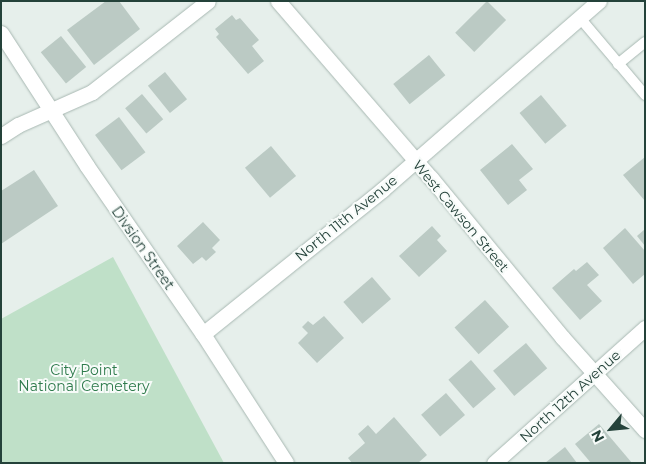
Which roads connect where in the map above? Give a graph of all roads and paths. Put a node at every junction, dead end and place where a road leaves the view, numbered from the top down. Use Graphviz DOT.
graph roads {
  1 [pos="208,1"];
  2 [pos="278,1"];
  3 [pos="599,1"];
  4 [pos="580,18"];
  5 [pos="1,32"];
  6 [pos="645,42"];
  7 [pos="618,64"];
  8 [pos="645,95"];
  9 [pos="51,112"];
  10 [pos="1,136"];
  11 [pos="416,161"];
  12 [pos="645,328"];
  13 [pos="203,334"];
  14 [pos="594,374"];
  15 [pos="645,430"];
  16 [pos="286,463"];
  17 [pos="494,463"];
  1 -- 9 [label="street"];
  2 -- 11 [label="street, West Cawson Street"];
  3 -- 4 [label="street, North 11th Avenue"];
  4 -- 7 [label="lane"];
  4 -- 11 [label="street, North 11th Avenue"];
  5 -- 9 [label="street, Divsion Street"];
  6 -- 7 [label="lane"];
  7 -- 8 [label="lane"];
  9 -- 10 [label="street"];
  9 -- 13 [label="street, Divsion Street"];
  11 -- 13 [label="street, North 11th Avenue"];
  11 -- 14 [label="street, West Cawson Street"];
  12 -- 14 [label="street, North 12th Avenue"];
  13 -- 16 [label="street, Divsion Street"];
  14 -- 15 [label="street, West Cawson Street"];
  14 -- 17 [label="street, North 12th Avenue"];
}
